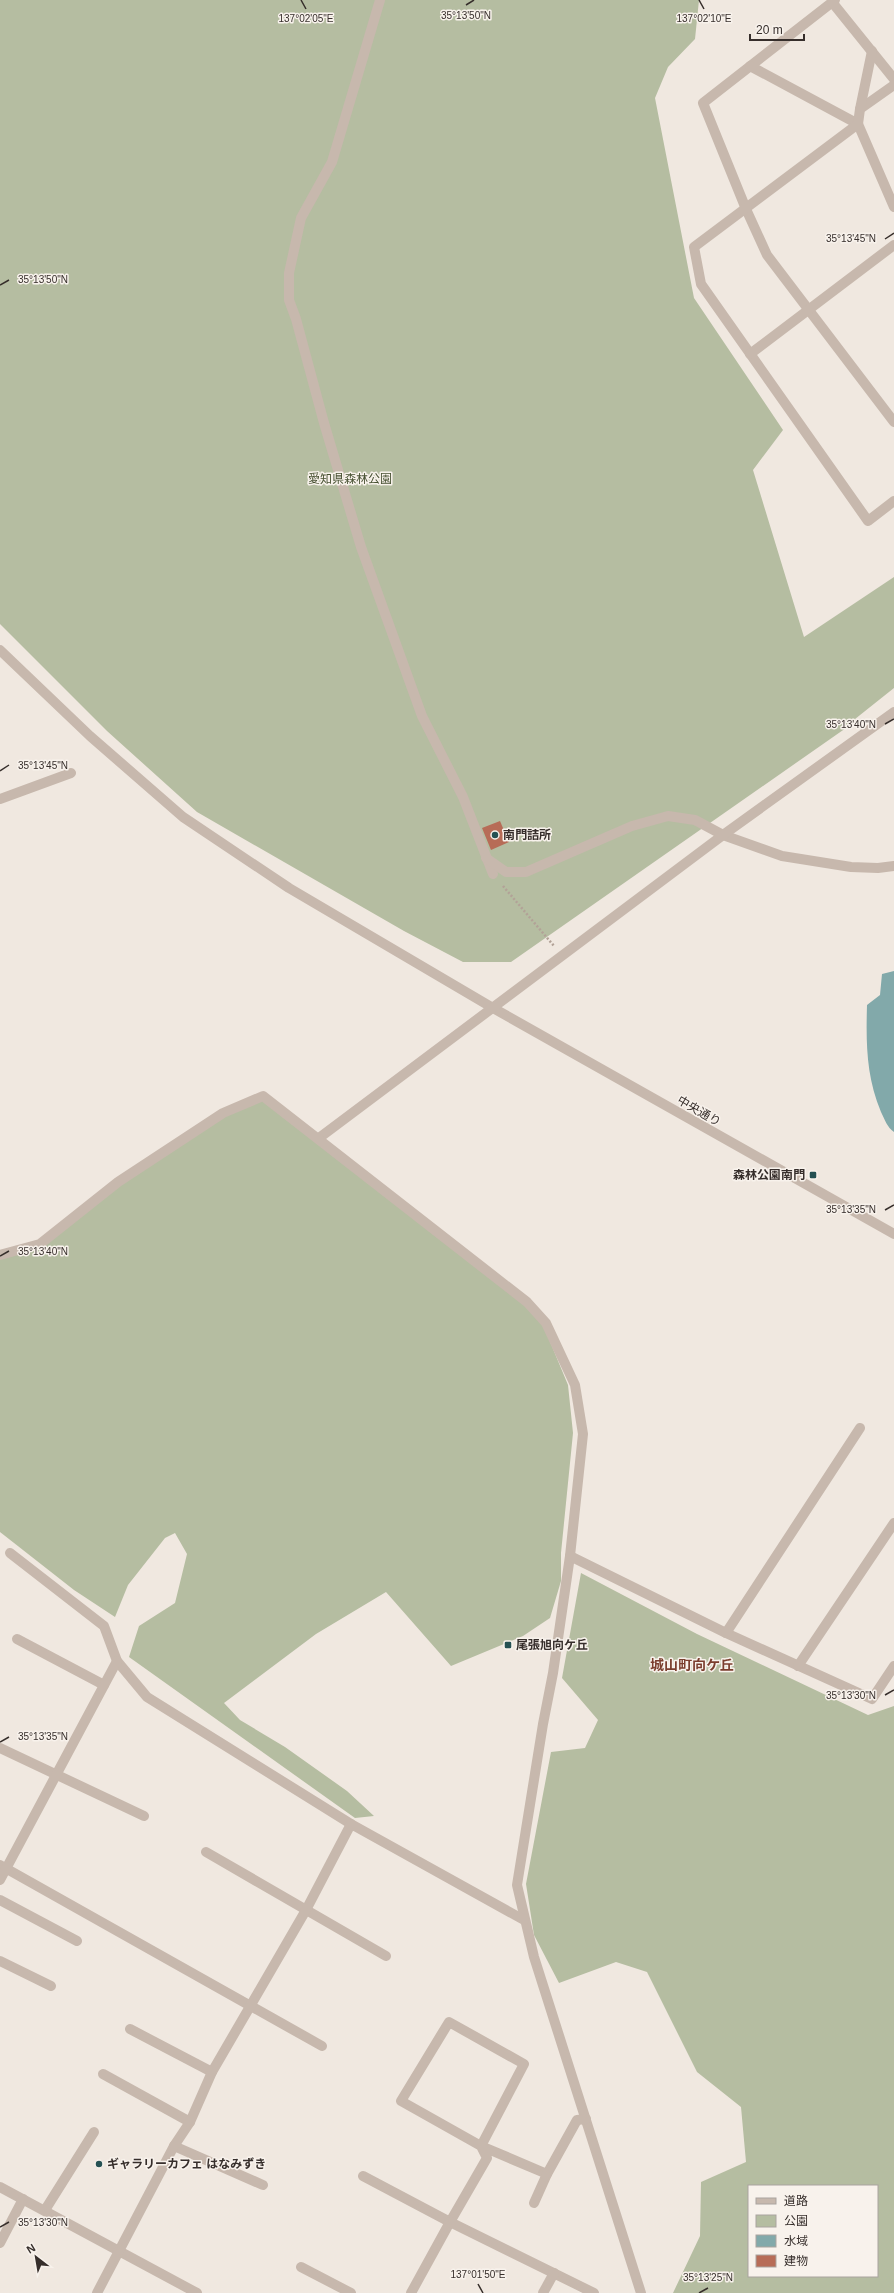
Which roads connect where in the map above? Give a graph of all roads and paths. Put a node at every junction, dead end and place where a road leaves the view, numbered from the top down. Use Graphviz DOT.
graph roads {
  1 [pos="380,0"];
  2 [pos="833,1"];
  3 [pos="872,51"];
  4 [pos="750,66"];
  5 [pos="894,79"];
  6 [pos="894,85"];
  7 [pos="860,109"];
  8 [pos="858,124"];
  9 [pos="894,207"];
  10 [pos="746,209"];
  11 [pos="894,245"];
  12 [pos="808,309"];
  13 [pos="750,354"];
  14 [pos="894,422"];
  15 [pos="894,501"];
  16 [pos="0,650"];
  17 [pos="894,712"];
  18 [pos="71,773"];
  19 [pos="0,799"];
  20 [pos="723,835"];
  21 [pos="485,857"];
  22 [pos="894,866"];
  23 [pos="493,874"];
  24 [pos="562,956"];
  25 [pos="493,1008"];
  26 [pos="319,1138"];
  27 [pos="894,1234"];
  28 [pos="0,1256"];
  29 [pos="860,1428"];
  30 [pos="894,1523"];
  31 [pos="10,1553"];
  32 [pos="570,1556"];
  33 [pos="726,1633"];
  34 [pos="17,1639"];
  35 [pos="117,1661"];
  36 [pos="798,1666"];
  37 [pos="894,1666"];
  38 [pos="104,1685"];
  39 [pos="0,1748"];
  40 [pos="56,1776"];
  41 [pos="144,1816"];
  42 [pos="350,1824"];
  43 [pos="206,1852"];
  44 [pos="3,1867"];
  45 [pos="0,1880"];
  46 [pos="0,1900"];
  47 [pos="306,1910"];
  48 [pos="524,1920"];
  49 [pos="77,1941"];
  50 [pos="386,1956"];
  51 [pos="0,1961"];
  52 [pos="51,1986"];
  53 [pos="250,2006"];
  54 [pos="130,2029"];
  55 [pos="322,2046"];
  56 [pos="212,2072"];
  57 [pos="103,2074"];
  58 [pos="586,2120"];
  59 [pos="190,2122"];
  60 [pos="94,2132"];
  61 [pos="174,2146"];
  62 [pos="481,2146"];
  63 [pos="547,2174"];
  64 [pos="363,2176"];
  65 [pos="263,2185"];
  66 [pos="0,2187"];
  67 [pos="23,2198"];
  68 [pos="534,2203"];
  69 [pos="45,2210"];
  70 [pos="450,2222"];
  71 [pos="0,2243"];
  72 [pos="118,2250"];
  73 [pos="301,2266"];
  74 [pos="554,2273"];
  75 [pos="97,2293"];
  76 [pos="197,2293"];
  77 [pos="351,2293"];
  78 [pos="411,2293"];
  79 [pos="544,2293"];
  80 [pos="594,2293"];
  81 [pos="641,2293"];
  1 -- 21 [label="street"];
  2 -- 3 [label="street"];
  2 -- 4 [label="street"];
  3 -- 5 [label="street"];
  3 -- 7 [label="street"];
  4 -- 8 [label="street"];
  4 -- 10 [label="street"];
  6 -- 7 [label="street"];
  7 -- 8 [label="street"];
  8 -- 9 [label="street"];
  8 -- 10 [label="street"];
  10 -- 12 [label="street"];
  10 -- 13 [label="street"];
  11 -- 12 [label="street"];
  12 -- 13 [label="street"];
  12 -- 14 [label="street"];
  13 -- 15 [label="street"];
  16 -- 25 [label="street, 中央通り"];
  17 -- 20 [label="street"];
  18 -- 19 [label="street"];
  20 -- 21 [label="street"];
  20 -- 22 [label="street"];
  20 -- 24 [label="street"];
  21 -- 23 [label="street"];
  23 -- 24 [label="path"];
  24 -- 25 [label="street"];
  25 -- 26 [label="street"];
  25 -- 27 [label="street, 中央通り"];
  26 -- 28 [label="street"];
  26 -- 32 [label="street"];
  29 -- 33 [label="street"];
  30 -- 36 [label="street"];
  31 -- 35 [label="street"];
  32 -- 33 [label="street"];
  32 -- 48 [label="street"];
  33 -- 36 [label="street"];
  34 -- 38 [label="street"];
  35 -- 38 [label="street"];
  35 -- 42 [label="street"];
  36 -- 37 [label="street"];
  38 -- 40 [label="street"];
  39 -- 40 [label="street"];
  40 -- 41 [label="street"];
  40 -- 44 [label="street"];
  42 -- 47 [label="street"];
  42 -- 48 [label="street"];
  43 -- 47 [label="street"];
  44 -- 45 [label="street"];
  44 -- 53 [label="street"];
  46 -- 49 [label="street"];
  47 -- 50 [label="street"];
  47 -- 53 [label="street"];
  48 -- 58 [label="street"];
  51 -- 52 [label="street"];
  53 -- 55 [label="street"];
  53 -- 56 [label="street"];
  54 -- 56 [label="street"];
  56 -- 59 [label="street"];
  57 -- 59 [label="street"];
  58 -- 63 [label="street"];
  58 -- 81 [label="street"];
  59 -- 61 [label="street"];
  60 -- 69 [label="street"];
  61 -- 65 [label="street"];
  61 -- 72 [label="street"];
  62 -- 62 [label="street"];
  62 -- 63 [label="street"];
  62 -- 70 [label="street"];
  63 -- 68 [label="street"];
  64 -- 70 [label="street"];
  66 -- 67 [label="street"];
  67 -- 69 [label="street"];
  67 -- 71 [label="street"];
  69 -- 72 [label="street"];
  70 -- 74 [label="street"];
  70 -- 78 [label="street"];
  72 -- 75 [label="street"];
  72 -- 76 [label="street"];
  73 -- 77 [label="street"];
  74 -- 79 [label="street"];
  74 -- 80 [label="street"];
}
